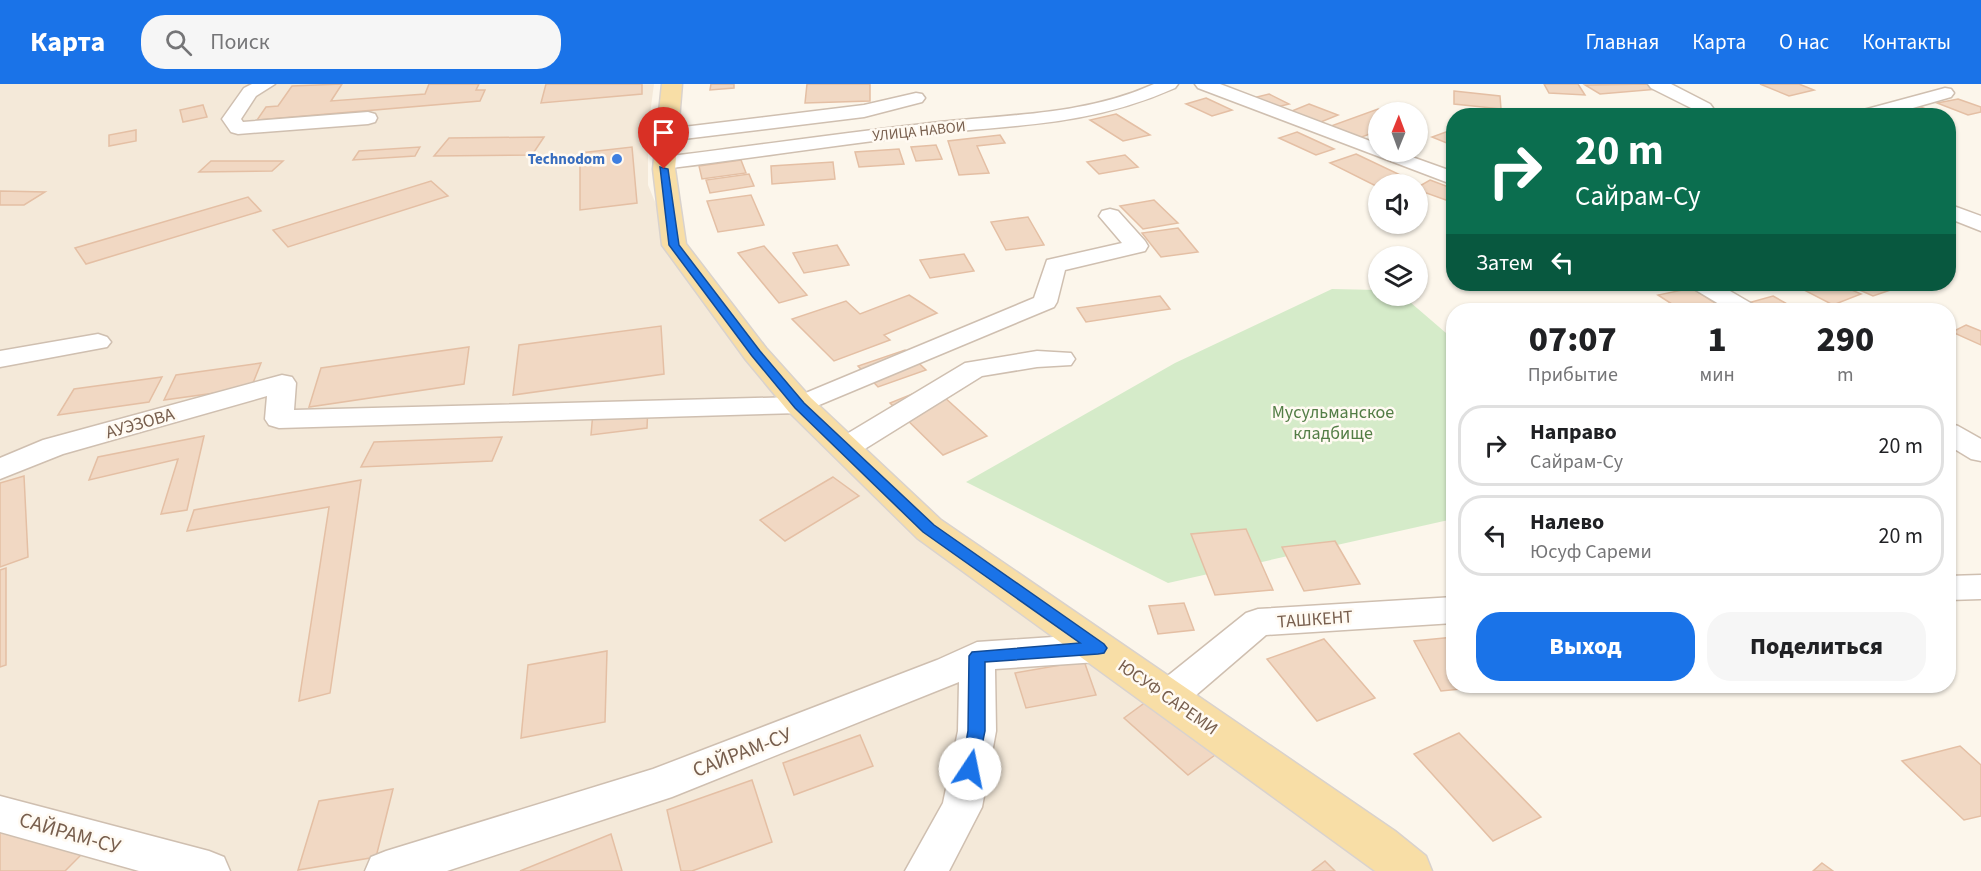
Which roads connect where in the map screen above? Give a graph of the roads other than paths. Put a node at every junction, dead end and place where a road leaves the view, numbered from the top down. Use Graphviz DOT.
graph roads {
  1 [pos="266,84"];
  2 [pos="672,84"];
  3 [pos="1169,84"];
  4 [pos="1204,84"];
  5 [pos="1657,84"];
  6 [pos="1945,93"];
  7 [pos="916,98"];
  8 [pos="1704,108"];
  9 [pos="1892,108"];
  10 [pos="368,118"];
  11 [pos="1368,146"];
  12 [pos="666,149"];
  13 [pos="1409,162"];
  14 [pos="1446,176"];
  15 [pos="1956,213"];
  16 [pos="1110,216"];
  17 [pos="1981,224"];
  18 [pos="1714,291"];
  19 [pos="1733,303"];
  20 [pos="98,342"];
  21 [pos="1062,359"];
  22 [pos="0,360"];
  23 [pos="800,405"];
  24 [pos="1956,437"];
  25 [pos="845,448"];
  26 [pos="1981,452"];
  27 [pos="0,469"];
  28 [pos="1981,587"];
  29 [pos="1956,588"];
  30 [pos="1446,610"];
  31 [pos="1098,648"];
  32 [pos="977,656"];
  33 [pos="1168,697"];
  34 [pos="0,814"];
  35 [pos="209,871"];
  36 [pos="386,871"];
  37 [pos="926,871"];
  38 [pos="1409,871"];
  1 -- 10 [label="street"];
  2 -- 12 [label="main road, ЮСУФ САРЕМИ"];
  3 -- 12 [label="street, УЛИЦА НАВОИ"];
  4 -- 11 [label="street"];
  5 -- 8 [label="street"];
  6 -- 9 [label="street"];
  7 -- 12 [label="street"];
  12 -- 23 [label="main road, ЮСУФ САРЕМИ"];
  13 -- 14 [label="street"];
  15 -- 17 [label="street"];
  16 -- 23 [label="street"];
  18 -- 19 [label="street"];
  20 -- 22 [label="street"];
  21 -- 25 [label="street"];
  23 -- 25 [label="main road, ЮСУФ САРЕМИ"];
  23 -- 27 [label="street, АУЭЗОВА"];
  24 -- 26 [label="street"];
  25 -- 31 [label="main road, ЮСУФ САРЕМИ"];
  28 -- 29 [label="street"];
  30 -- 33 [label="street, ТАШКЕНТ"];
  31 -- 32 [label="street, САЙРАМ-СУ"];
  31 -- 33 [label="main road, ЮСУФ САРЕМИ"];
  32 -- 36 [label="street, САЙРАМ-СУ"];
  32 -- 37 [label="street"];
  33 -- 38 [label="main road, ЮСУФ САРЕМИ"];
  34 -- 35 [label="street, САЙРАМ-СУ"];
}
